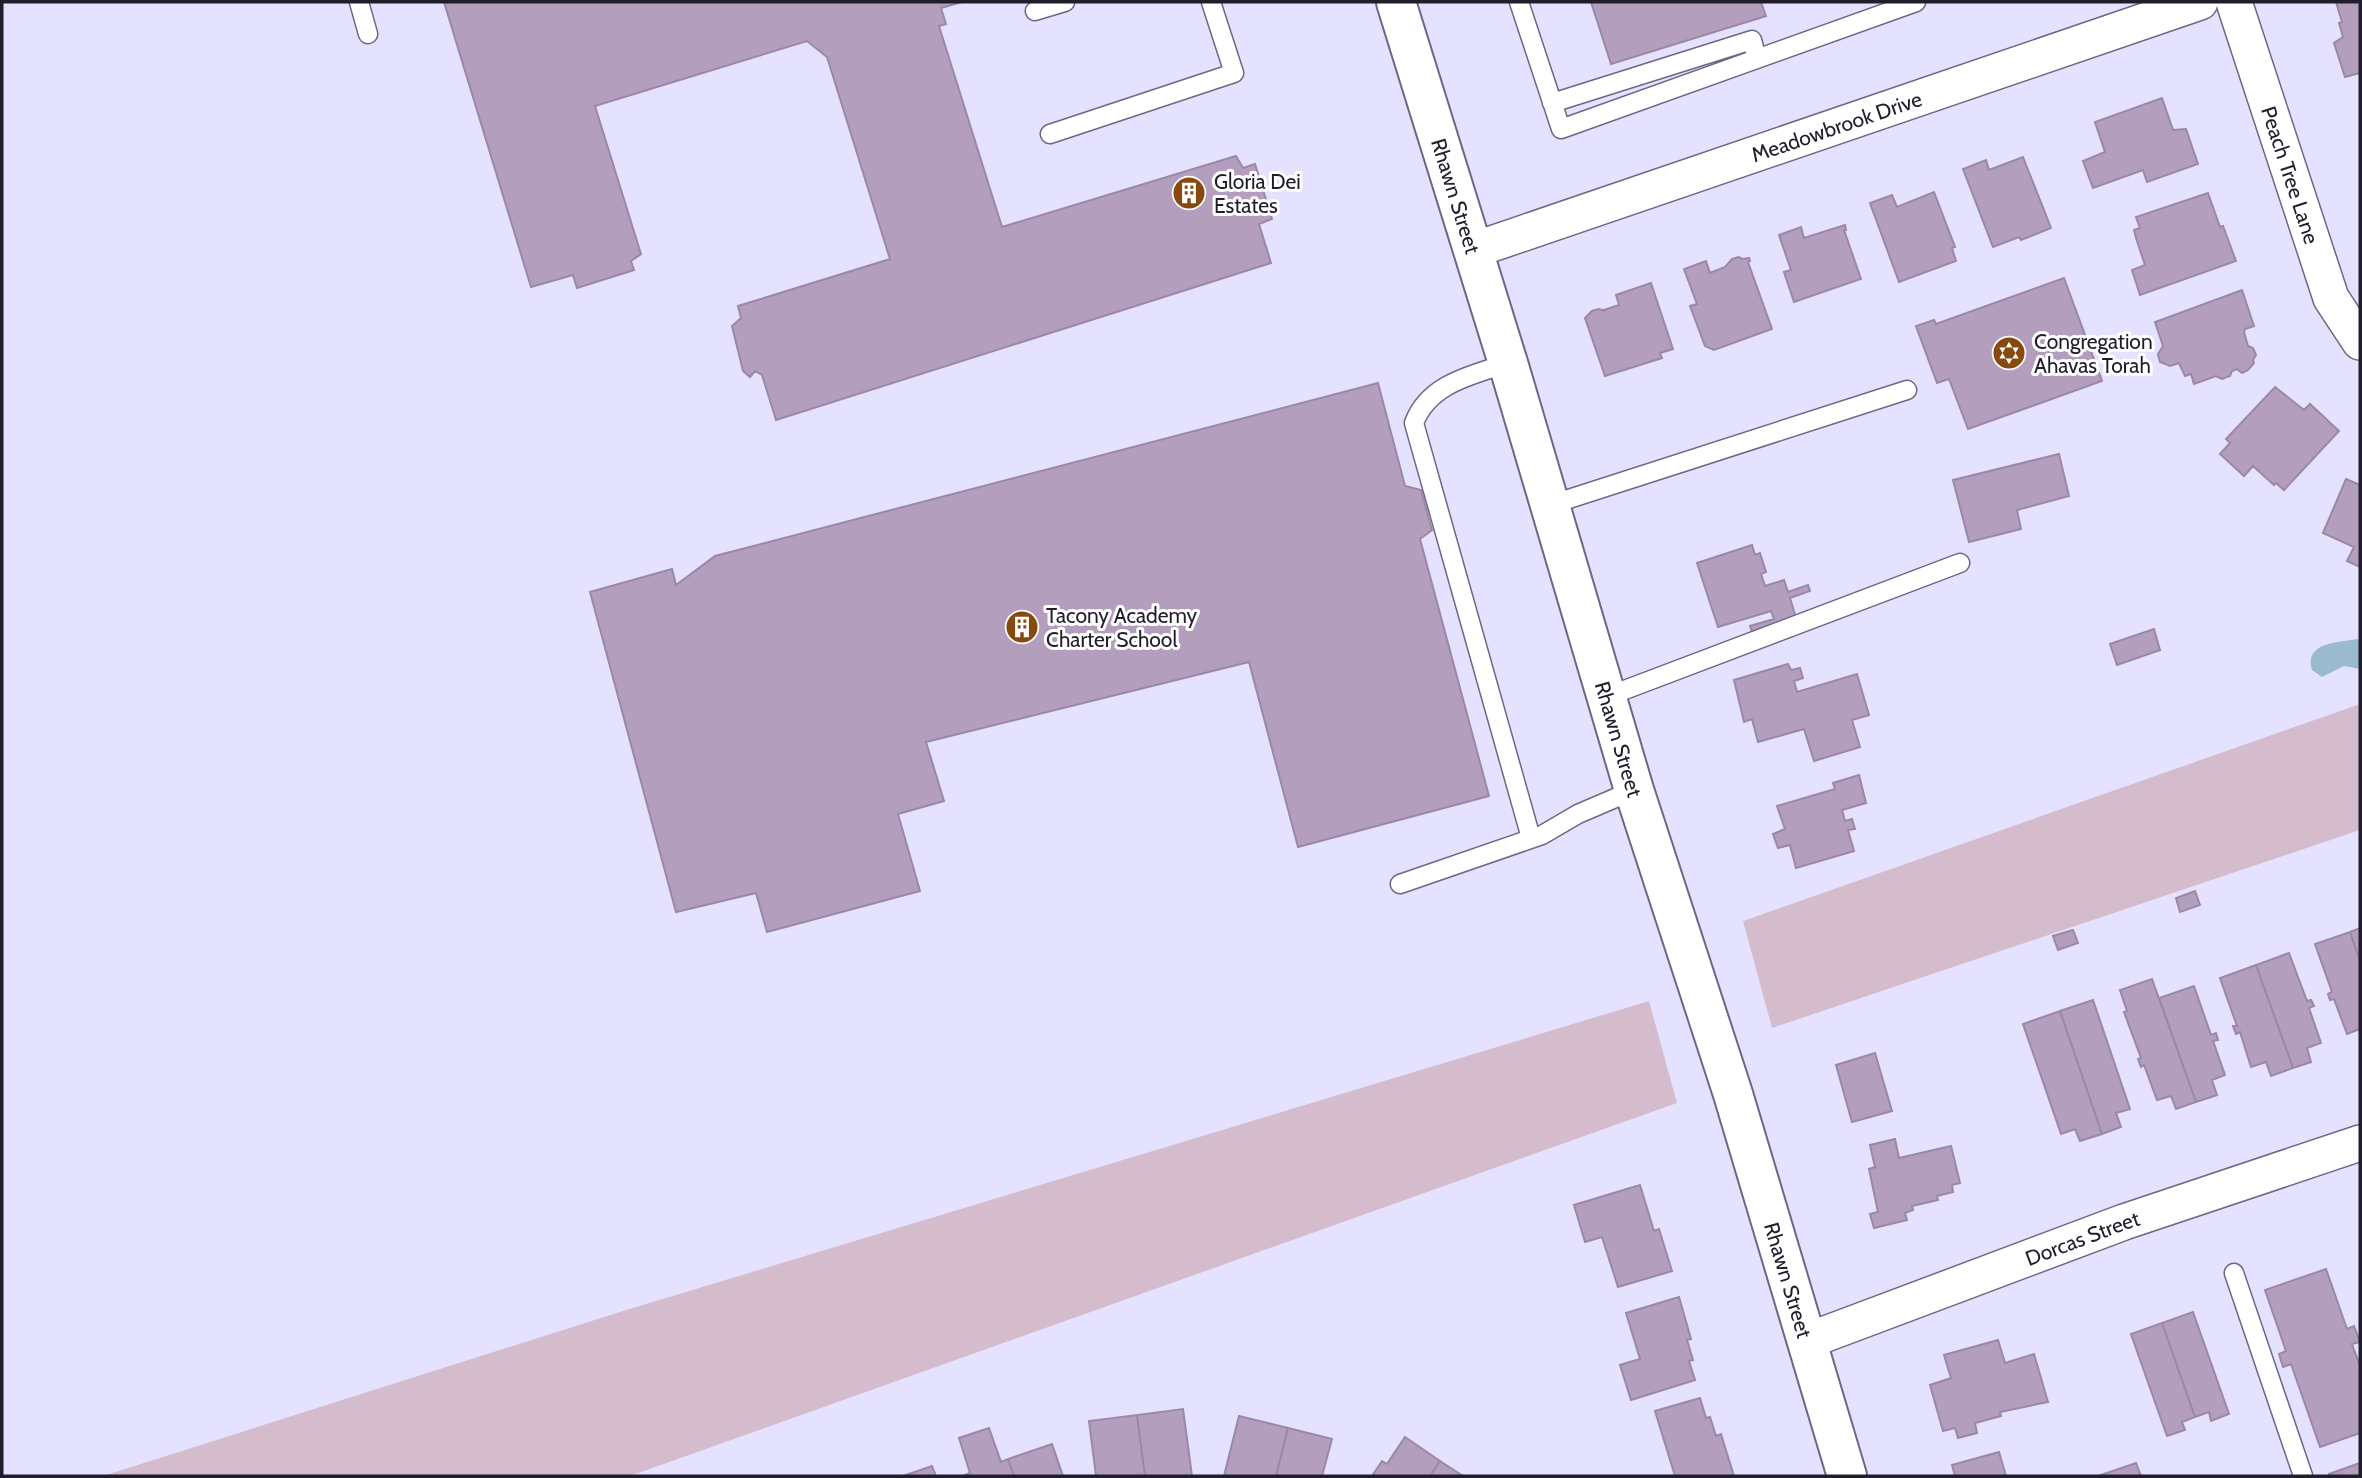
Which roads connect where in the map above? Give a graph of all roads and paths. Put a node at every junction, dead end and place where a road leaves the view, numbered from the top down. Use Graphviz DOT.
graph roads {
  1 [pos="359,2"];
  2 [pos="1065,2"];
  3 [pos="1211,2"];
  4 [pos="1396,2"];
  5 [pos="1519,2"];
  6 [pos="1860,2"];
  7 [pos="1916,2"];
  8 [pos="2200,2"];
  9 [pos="2234,2"];
  10 [pos="1035,11"];
  11 [pos="1866,20"];
  12 [pos="368,34"];
  13 [pos="1757,59"];
  14 [pos="1552,103"];
  15 [pos="1050,134"];
  16 [pos="1474,250"];
  17 [pos="2360,342"];
  18 [pos="1508,363"];
  19 [pos="1907,390"];
  20 [pos="1550,505"];
  21 [pos="1960,563"];
  22 [pos="1606,697"];
  23 [pos="1634,790"];
  24 [pos="1531,838"];
  25 [pos="1400,884"];
  26 [pos="2360,1143"];
  27 [pos="2234,1273"];
  28 [pos="1807,1341"];
  29 [pos="1847,1476"];
  30 [pos="2303,1476"];
  1 -- 12 [label="lane"];
  2 -- 10 [label="lane"];
  3 -- 15 [label="lane"];
  4 -- 16 [label="main road, Rhawn Street"];
  5 -- 14 [label="lane"];
  6 -- 11 [label="lane"];
  7 -- 11 [label="lane"];
  8 -- 16 [label="street, Meadowbrook Drive"];
  9 -- 17 [label="street, Peach Tree Lane"];
  11 -- 13 [label="lane"];
  13 -- 14 [label="lane"];
  13 -- 14 [label="lane"];
  16 -- 18 [label="main road, Rhawn Street"];
  18 -- 20 [label="main road, Rhawn Street"];
  18 -- 24 [label="lane"];
  19 -- 20 [label="lane"];
  20 -- 22 [label="main road, Rhawn Street"];
  21 -- 22 [label="lane"];
  22 -- 23 [label="main road, Rhawn Street"];
  23 -- 24 [label="lane"];
  23 -- 28 [label="main road, Rhawn Street"];
  24 -- 25 [label="lane"];
  26 -- 28 [label="street, Dorcas Street"];
  27 -- 30 [label="lane"];
  28 -- 29 [label="main road, Rhawn Street"];
}
